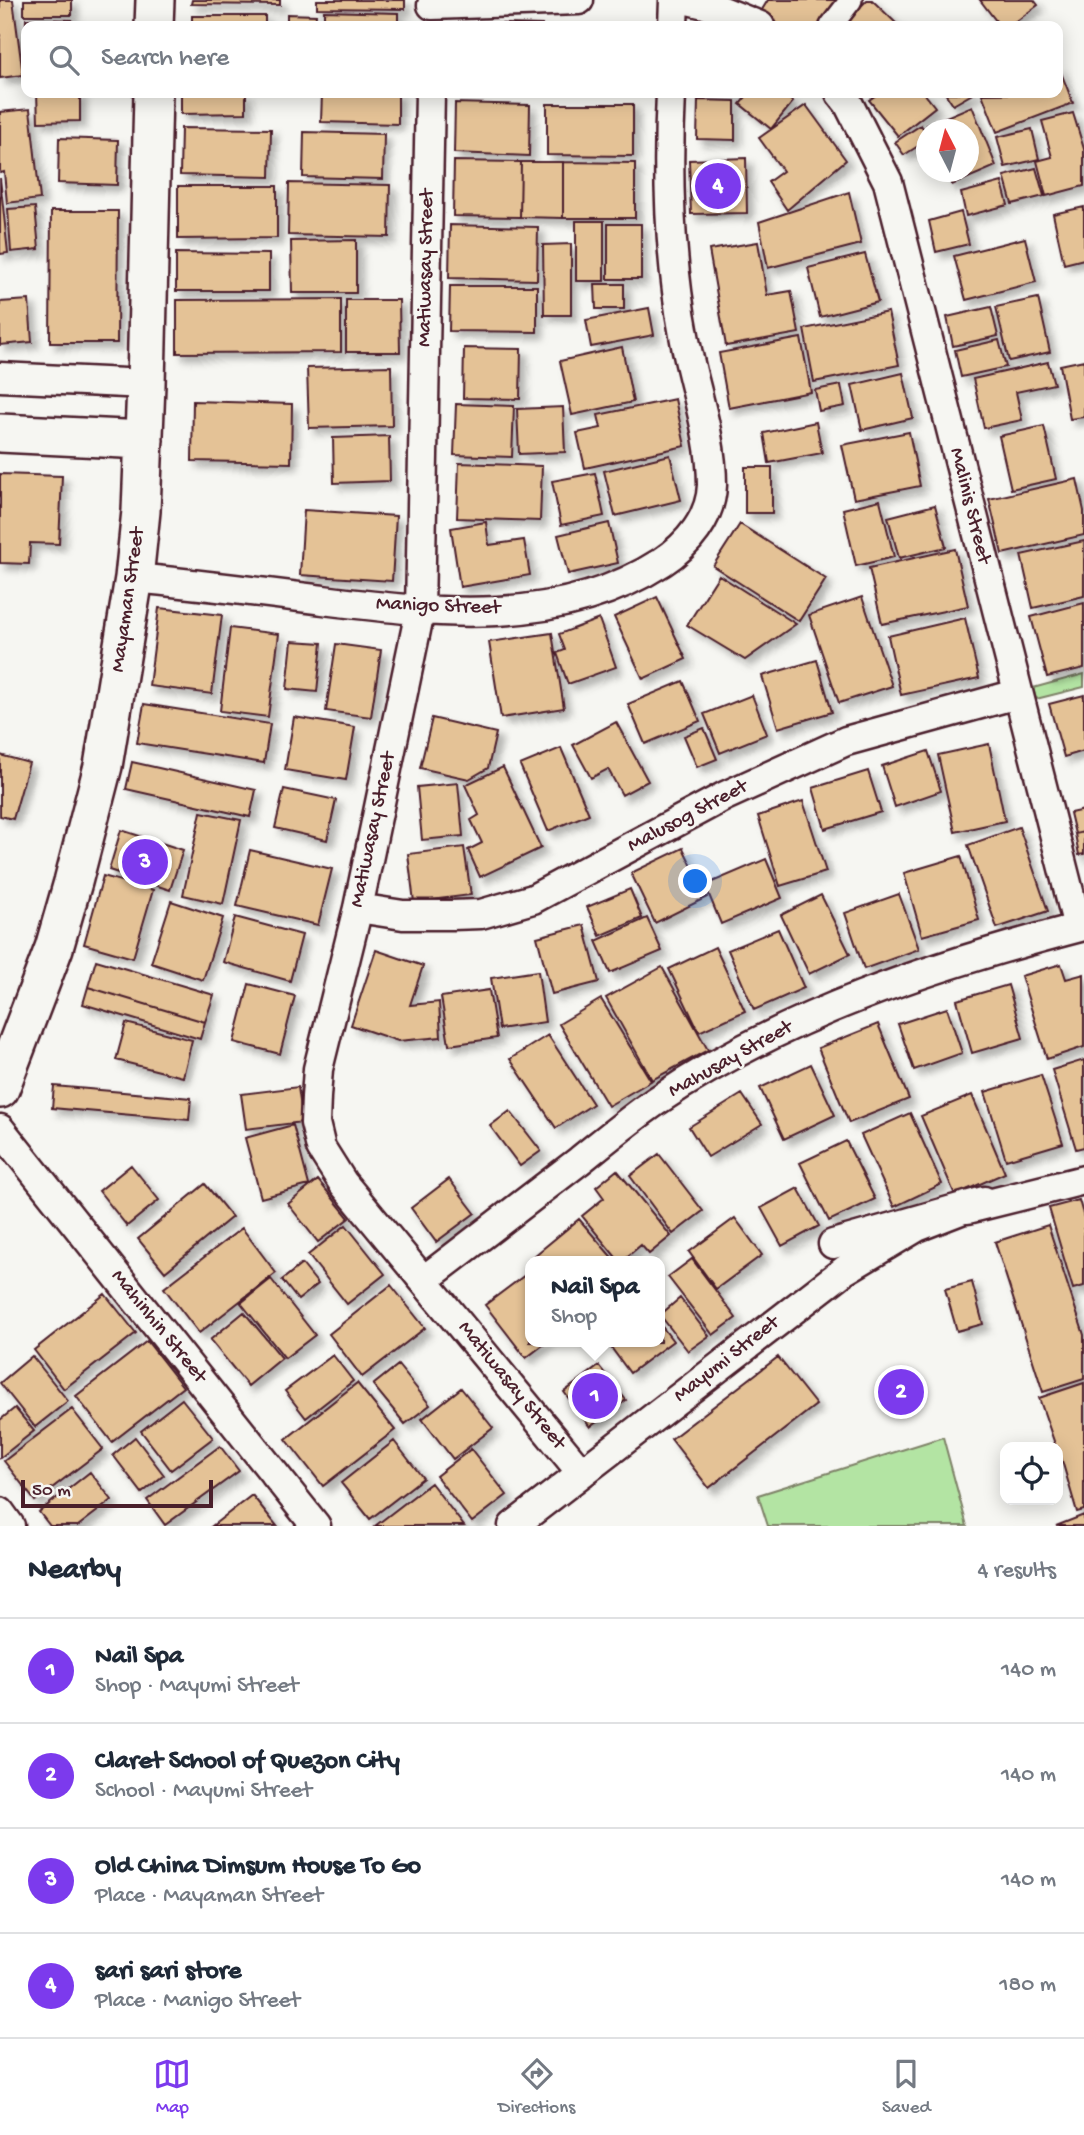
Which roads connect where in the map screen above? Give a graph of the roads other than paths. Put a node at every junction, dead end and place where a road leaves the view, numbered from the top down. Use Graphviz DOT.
graph roads {
  1 [pos="155,0"];
  2 [pos="579,0"];
  3 [pos="674,0"];
  4 [pos="688,0"];
  5 [pos="851,0"];
  6 [pos="432,10"];
  7 [pos="154,21"];
  8 [pos="673,21"];
  9 [pos="748,21"];
  10 [pos="835,21"];
  11 [pos="153,98"];
  12 [pos="430,98"];
  13 [pos="671,98"];
  14 [pos="844,98"];
  15 [pos="0,377"];
  16 [pos="146,384"];
  17 [pos="0,433"];
  18 [pos="144,440"];
  19 [pos="134,578"];
  20 [pos="420,611"];
  21 [pos="1017,694"];
  22 [pos="358,908"];
  23 [pos="1081,926"];
  24 [pos="0,1089"];
  25 [pos="0,1129"];
  26 [pos="1084,1180"];
  27 [pos="424,1280"];
  28 [pos="582,1473"];
  29 [pos="0,1512"];
  30 [pos="10,1526"];
  31 [pos="316,1526"];
  32 [pos="513,1526"];
  1 -- 7 [label="street"];
  2 -- 6 [label="street"];
  3 -- 8 [label="street"];
  4 -- 9 [label="street"];
  5 -- 10 [label="street"];
  11 -- 16 [label="street, Mayaman Street"];
  12 -- 20 [label="street, Matiwasay Street"];
  13 -- 20 [label="street, Manigo Street"];
  14 -- 21 [label="street, Malinis Street"];
  15 -- 16 [label="street"];
  16 -- 18 [label="street, Mayaman Street"];
  17 -- 18 [label="street"];
  18 -- 19 [label="street, Mayaman Street"];
  19 -- 20 [label="street, Manigo Street"];
  19 -- 24 [label="street, Mayaman Street"];
  20 -- 22 [label="street, Matiwasay Street"];
  21 -- 22 [label="street, Malusog Street"];
  21 -- 23 [label="street, Malinis Street"];
  22 -- 27 [label="street, Matiwasay Street"];
  23 -- 27 [label="street, Mahusay Street"];
  25 -- 31 [label="street, Mahinhin Street"];
  26 -- 28 [label="street, Mayumi Street"];
  27 -- 28 [label="street, Matiwasay Street"];
  28 -- 32 [label="street, Mayumi Street"];
  29 -- 30 [label="street"];
}
